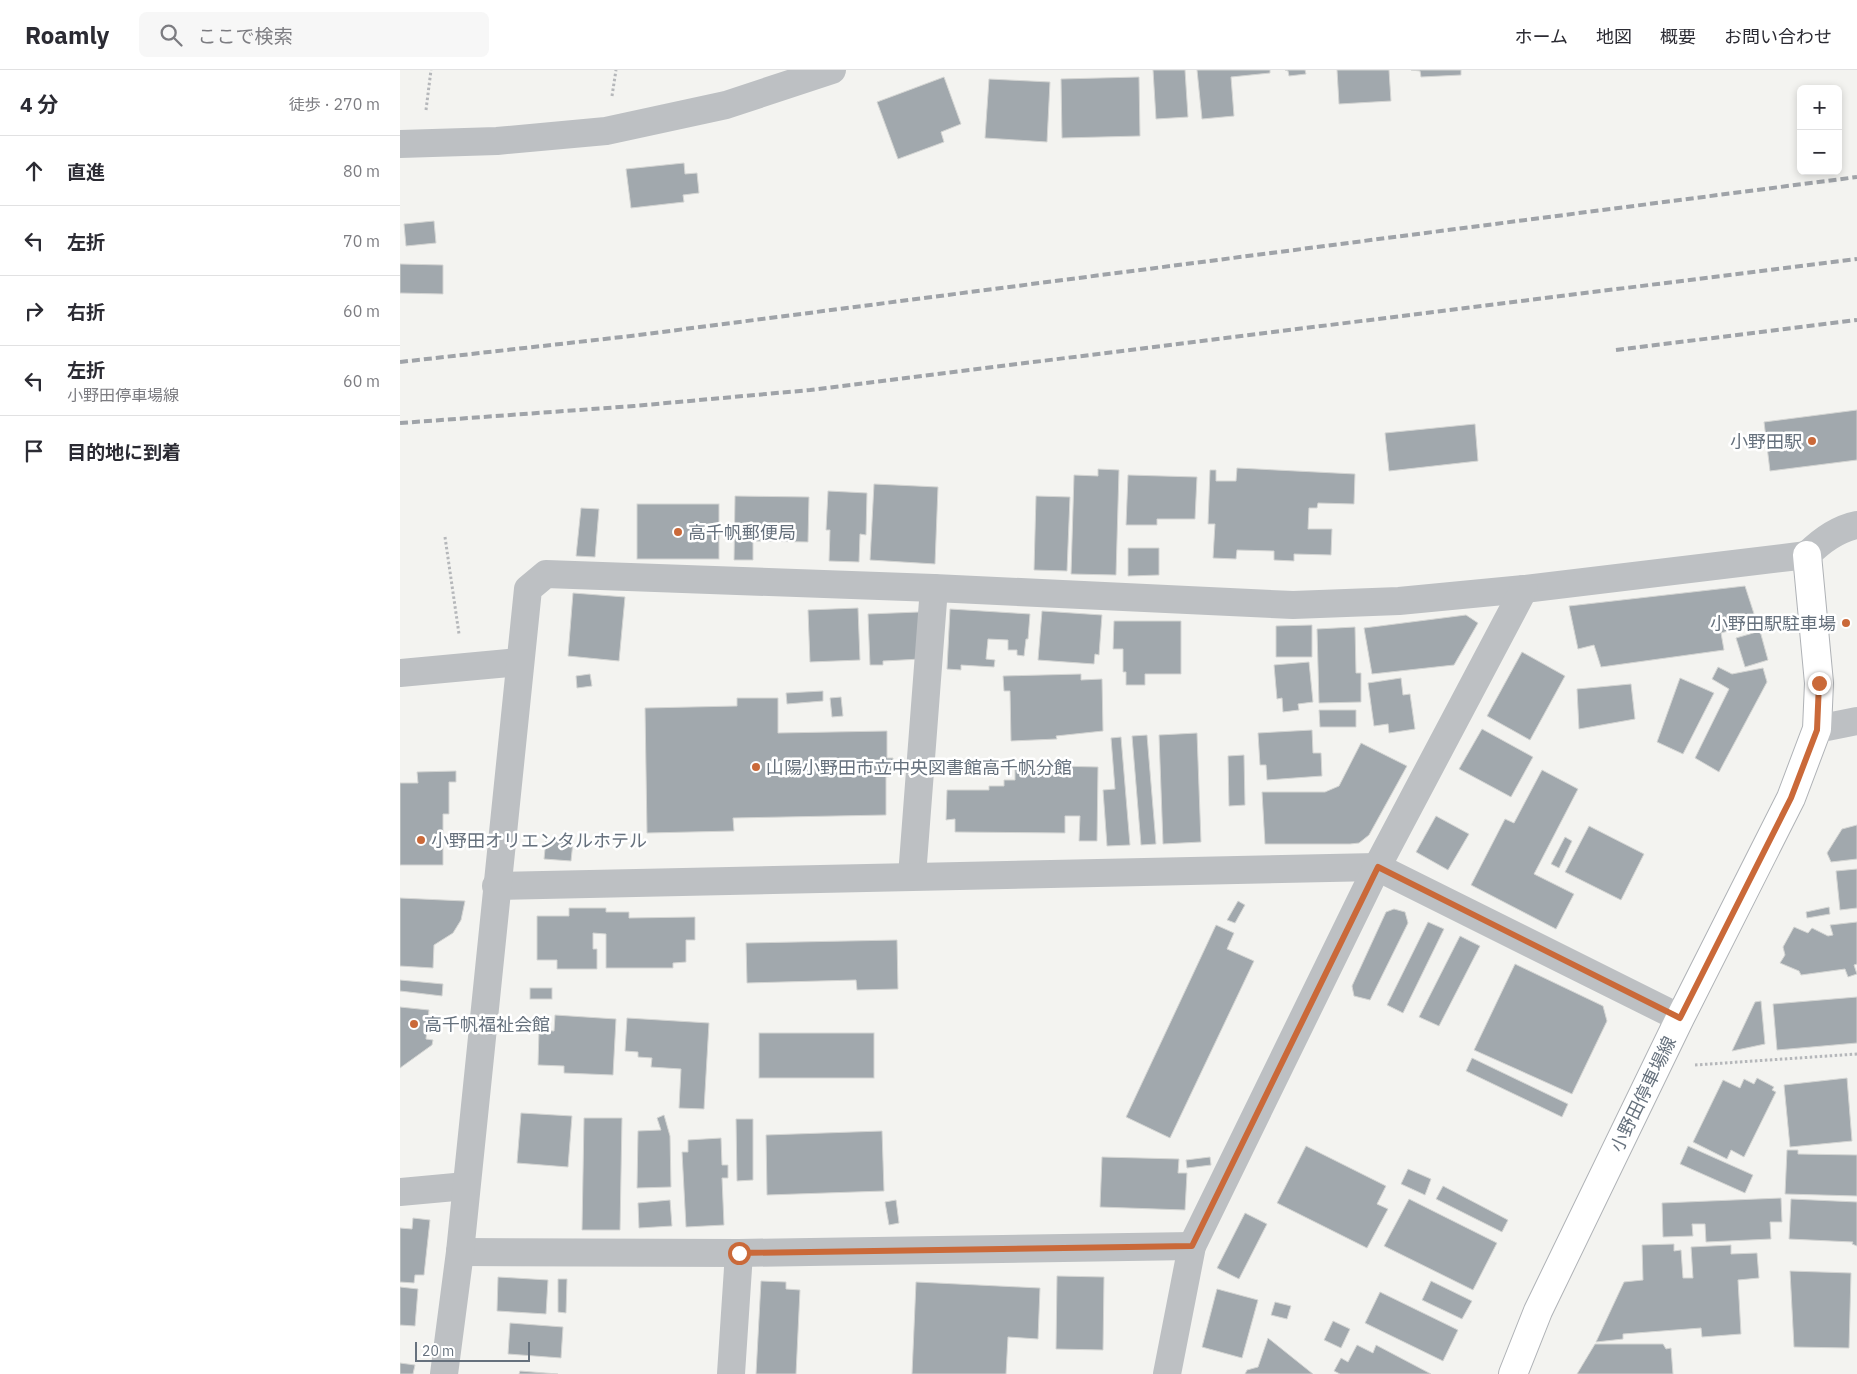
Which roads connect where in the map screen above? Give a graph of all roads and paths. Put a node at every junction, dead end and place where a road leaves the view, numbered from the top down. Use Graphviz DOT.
graph roads {
  1 [pos="832,70"];
  2 [pos="400,144"];
  3 [pos="1857,525"];
  4 [pos="445,537"];
  5 [pos="1807,556"];
  6 [pos="934,588"];
  7 [pos="1524,589"];
  8 [pos="520,662"];
  9 [pos="463,667"];
  10 [pos="400,673"];
  11 [pos="1857,721"];
  12 [pos="1817,730"];
  13 [pos="1378,867"];
  14 [pos="912,876"];
  15 [pos="496,886"];
  16 [pos="1680,1018"];
  17 [pos="1857,1054"];
  18 [pos="1656,1067"];
  19 [pos="466,1186"];
  20 [pos="400,1192"];
  21 [pos="1192,1246"];
  22 [pos="460,1252"];
  23 [pos="739,1253"];
  24 [pos="444,1374"];
  25 [pos="731,1374"];
  26 [pos="1167,1374"];
  27 [pos="1513,1374"];
  1 -- 2 [label="street"];
  3 -- 5 [label="street"];
  4 -- 9 [label="path"];
  5 -- 7 [label="street"];
  5 -- 12 [label="main road, 小野田停車場線"];
  6 -- 7 [label="street"];
  6 -- 8 [label="street"];
  6 -- 14 [label="street"];
  7 -- 13 [label="street"];
  8 -- 9 [label="street"];
  8 -- 15 [label="street"];
  9 -- 10 [label="street"];
  11 -- 12 [label="street"];
  12 -- 16 [label="main road, 小野田停車場線"];
  13 -- 14 [label="street"];
  13 -- 16 [label="street"];
  13 -- 21 [label="street"];
  14 -- 15 [label="street"];
  15 -- 19 [label="street"];
  16 -- 18 [label="main road, 小野田停車場線"];
  17 -- 18 [label="path"];
  18 -- 27 [label="main road, 小野田停車場線"];
  19 -- 20 [label="street"];
  19 -- 22 [label="street"];
  21 -- 23 [label="street"];
  21 -- 26 [label="street"];
  22 -- 23 [label="street"];
  22 -- 24 [label="street"];
  23 -- 25 [label="street"];
}
